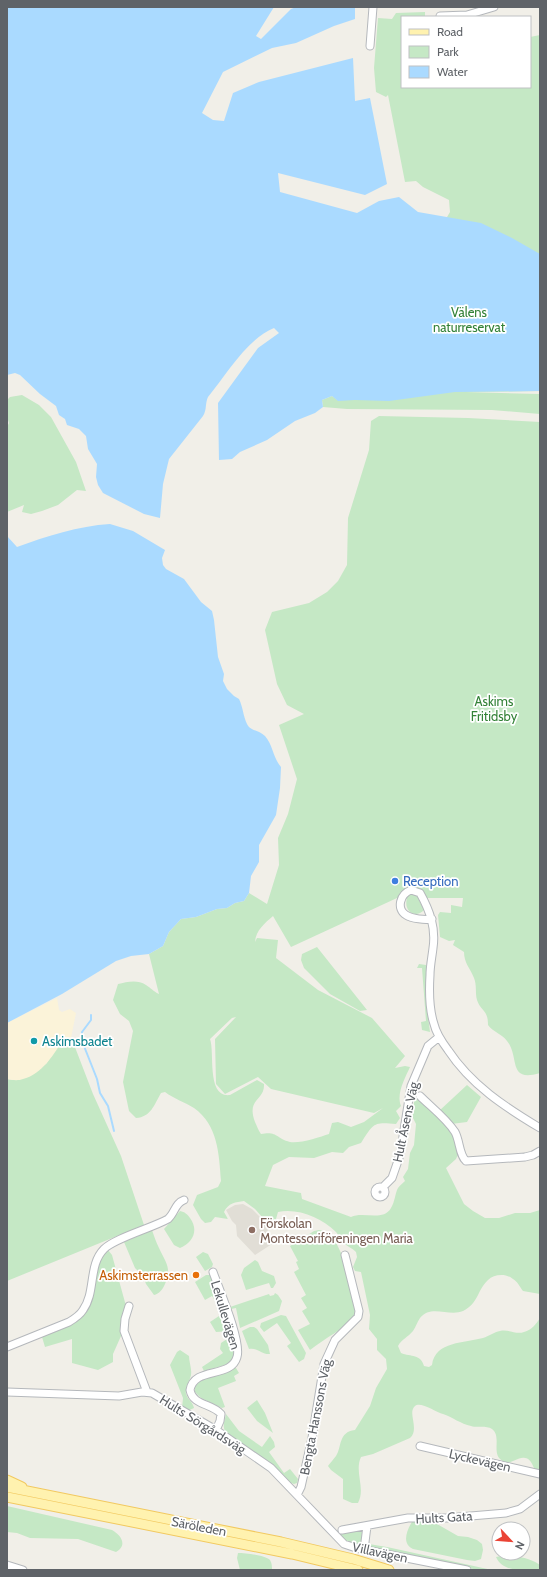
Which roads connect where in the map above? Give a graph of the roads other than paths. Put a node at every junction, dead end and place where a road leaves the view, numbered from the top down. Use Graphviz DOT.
graph roads {
  1 [pos="372,7"];
  2 [pos="494,7"];
  3 [pos="440,16"];
  4 [pos="370,46"];
  5 [pos="432,919"];
  6 [pos="439,1038"];
  7 [pos="420,1096"];
  8 [pos="540,1128"];
  9 [pos="540,1150"];
  10 [pos="383,1187"];
  11 [pos="184,1200"];
  12 [pos="345,1255"];
  13 [pos="212,1272"];
  14 [pos="129,1306"];
  15 [pos="7,1347"];
  16 [pos="7,1392"];
  17 [pos="146,1392"];
  18 [pos="216,1430"];
  19 [pos="420,1446"];
  20 [pos="540,1474"];
  21 [pos="7,1480"];
  22 [pos="7,1487"];
  23 [pos="30,1492"];
  24 [pos="540,1494"];
  25 [pos="297,1495"];
  26 [pos="7,1497"];
  27 [pos="367,1526"];
  28 [pos="342,1530"];
  29 [pos="340,1541"];
  30 [pos="364,1550"];
  31 [pos="7,1565"];
  32 [pos="23,1570"];
  33 [pos="358,1570"];
  34 [pos="389,1570"];
  35 [pos="467,1570"];
  1 -- 4 [label="street"];
  2 -- 3 [label="street"];
  5 -- 5 [label="street"];
  5 -- 6 [label="street"];
  6 -- 8 [label="street"];
  6 -- 10 [label="street, Hult Åsens Väg"];
  7 -- 9 [label="street"];
  11 -- 15 [label="street"];
  12 -- 25 [label="street, Bengta Hanssons Väg"];
  13 -- 18 [label="street, Lekullevägen"];
  14 -- 17 [label="street"];
  16 -- 17 [label="street, Hults Sörgårdsväg"];
  17 -- 18 [label="street, Hults Sörgårdsväg"];
  18 -- 25 [label="street, Hults Sörgårdsväg"];
  19 -- 20 [label="street, Lyckevägen"];
  21 -- 23 [label="main road"];
  22 -- 23 [label="main road, Säröleden"];
  23 -- 34 [label="main road, Säröleden"];
  24 -- 27 [label="street, Hults Gata"];
  25 -- 29 [label="street, Hults Sörgårdsväg"];
  26 -- 33 [label="main road, Säröleden"];
  27 -- 28 [label="street, Hults Gata"];
  27 -- 30 [label="street"];
  29 -- 30 [label="street, Villavägen"];
  30 -- 35 [label="street, Villavägen"];
  31 -- 32 [label="street"];
}
